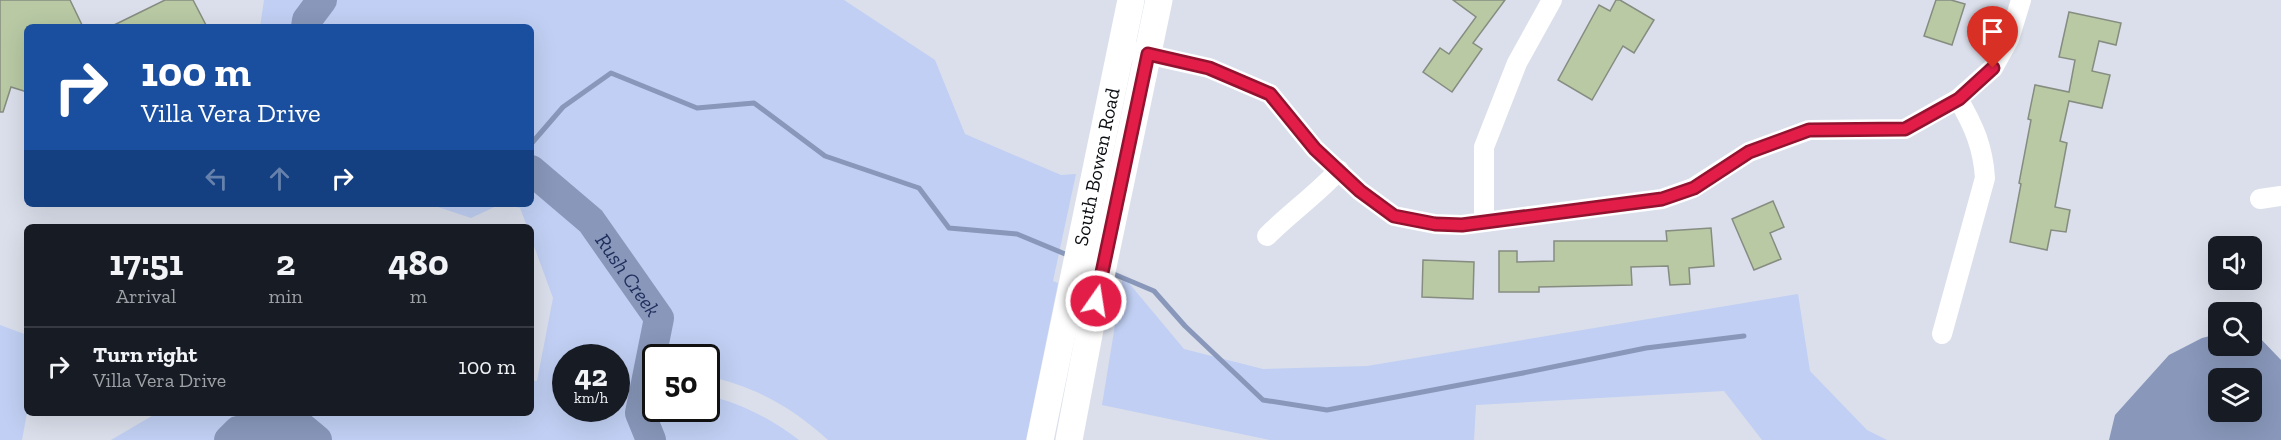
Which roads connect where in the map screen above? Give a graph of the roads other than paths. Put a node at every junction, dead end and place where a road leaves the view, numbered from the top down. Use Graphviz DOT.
graph roads {
  1 [pos="1131,0"];
  2 [pos="1159,0"];
  3 [pos="1552,0"];
  4 [pos="2021,0"];
  5 [pos="1121,49"];
  6 [pos="1148,54"];
  7 [pos="1959,99"];
  8 [pos="1339,170"];
  9 [pos="2281,196"];
  10 [pos="2260,199"];
  11 [pos="1484,222"];
  12 [pos="1267,236"];
  13 [pos="1942,334"];
  14 [pos="1040,440"];
  15 [pos="1069,440"];
  1 -- 5 [label="main road, South Bowen Road"];
  2 -- 6 [label="main road, South Bowen Road"];
  3 -- 11 [label="street"];
  4 -- 7 [label="street"];
  5 -- 6 [label="street"];
  5 -- 14 [label="main road, South Bowen Road"];
  6 -- 8 [label="street"];
  6 -- 15 [label="main road, South Bowen Road"];
  7 -- 11 [label="street"];
  7 -- 13 [label="street"];
  8 -- 11 [label="street"];
  8 -- 12 [label="street"];
  9 -- 10 [label="street"];
}
